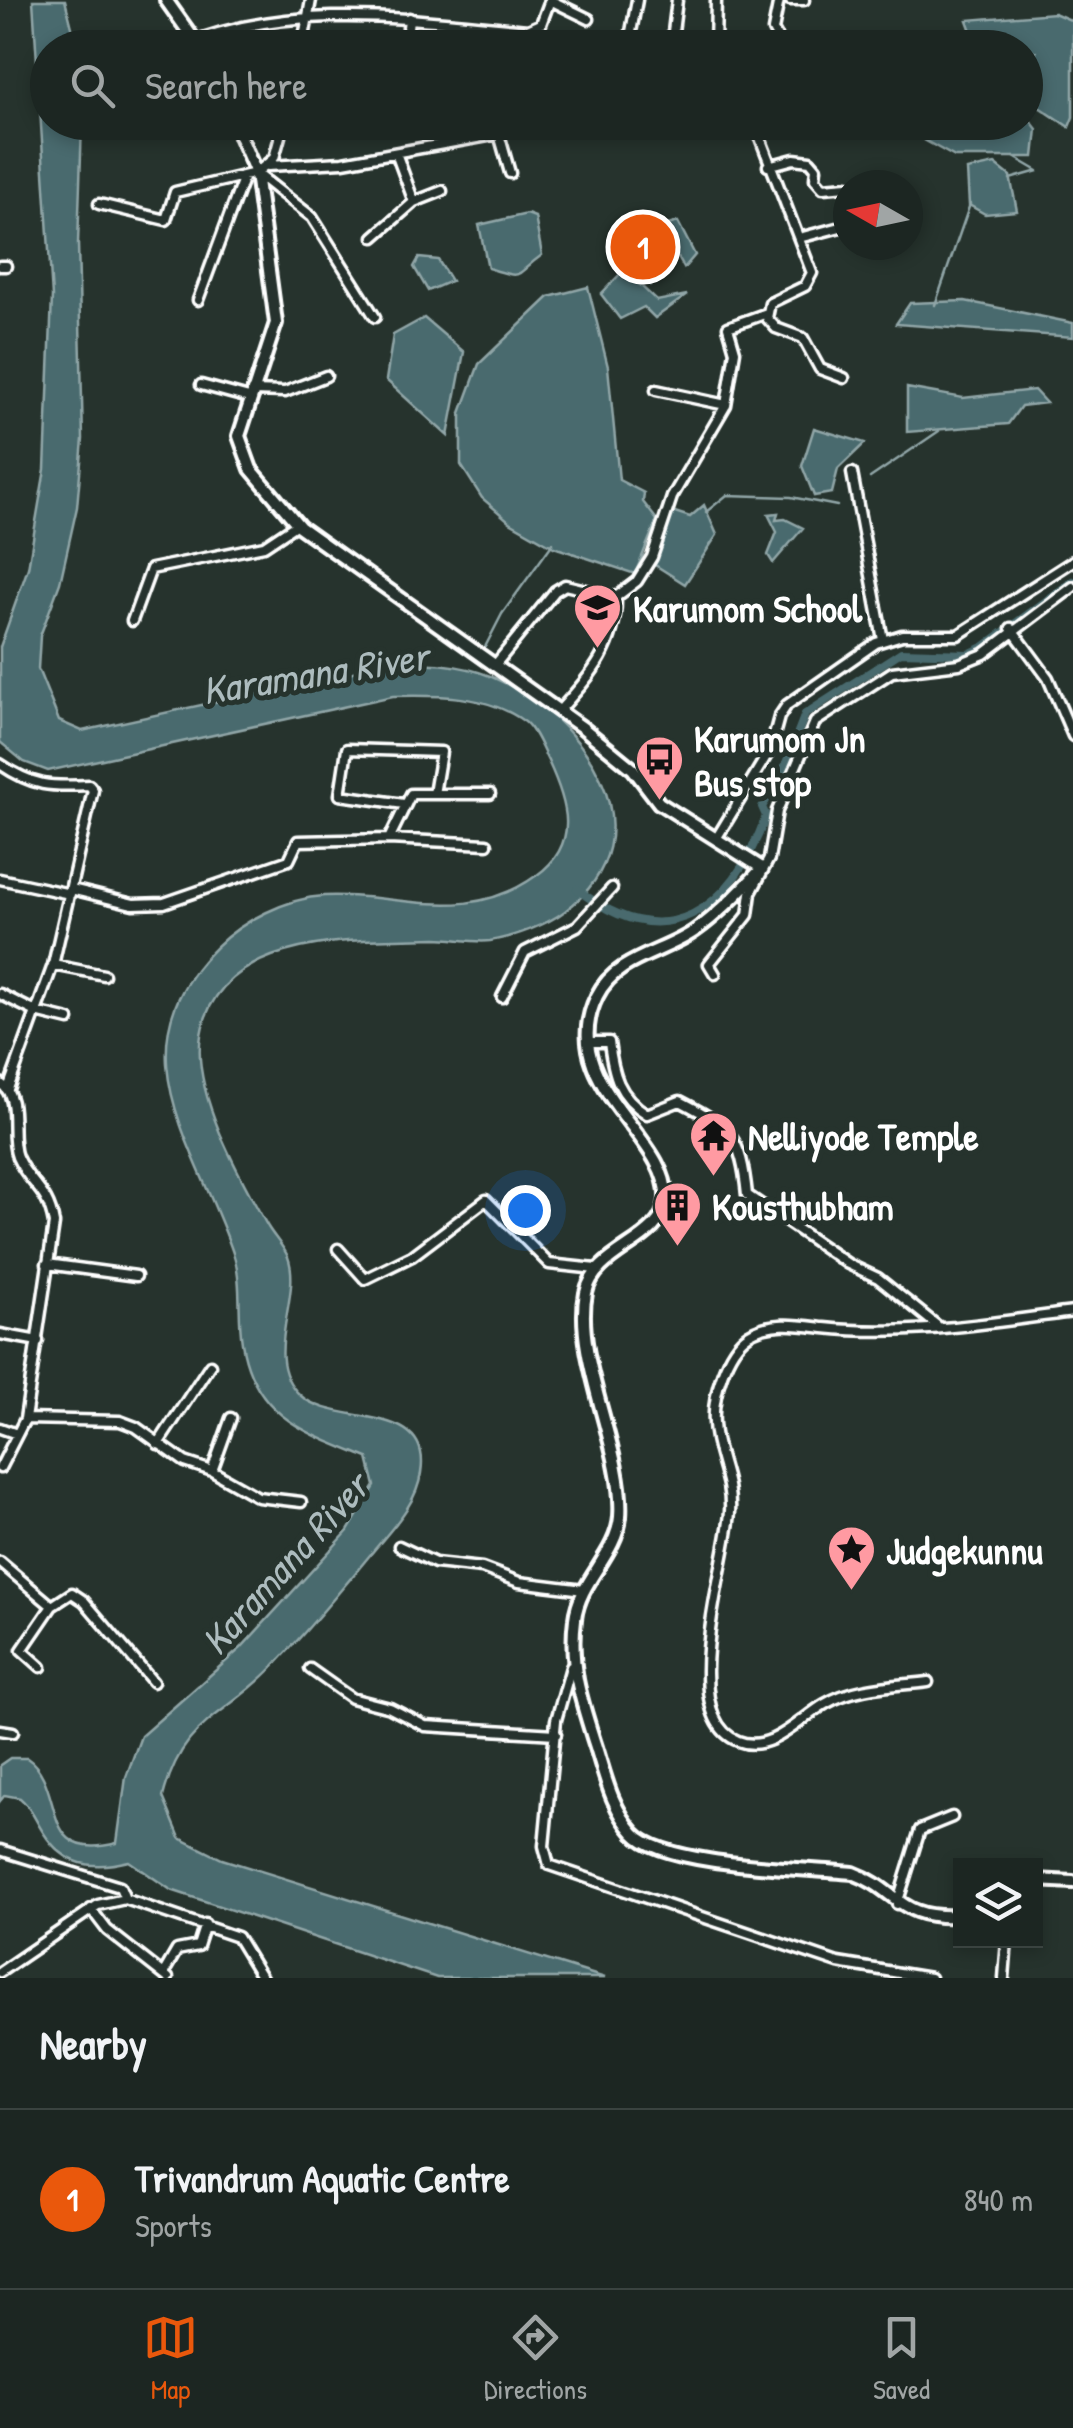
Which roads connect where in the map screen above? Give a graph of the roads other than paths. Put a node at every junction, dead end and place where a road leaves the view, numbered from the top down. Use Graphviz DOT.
graph roads {
  1 [pos="166,0"];
  2 [pos="311,0"];
  3 [pos="550,0"];
  4 [pos="637,0"];
  5 [pos="677,0"];
  6 [pos="716,0"];
  7 [pos="779,0"];
  8 [pos="790,0"];
  9 [pos="804,0"];
  10 [pos="310,13"];
  11 [pos="409,18"];
  12 [pos="589,19"];
  13 [pos="535,29"];
  14 [pos="188,30"];
  15 [pos="230,30"];
  16 [pos="306,30"];
  17 [pos="408,30"];
  18 [pos="631,30"];
  19 [pos="673,30"];
  20 [pos="715,30"];
  21 [pos="773,30"];
  22 [pos="240,140"];
  23 [pos="277,140"];
  24 [pos="465,140"];
  25 [pos="501,140"];
  26 [pos="760,140"];
  27 [pos="396,152"];
  28 [pos="268,166"];
  29 [pos="768,166"];
  30 [pos="510,173"];
  31 [pos="250,174"];
  32 [pos="833,187"];
  33 [pos="442,191"];
  34 [pos="414,202"];
  35 [pos="100,204"];
  36 [pos="833,229"];
  37 [pos="374,237"];
  38 [pos="799,238"];
  39 [pos="198,300"];
  40 [pos="767,313"];
  41 [pos="375,317"];
  42 [pos="326,376"];
  43 [pos="844,378"];
  44 [pos="201,386"];
  45 [pos="656,390"];
  46 [pos="250,394"];
  47 [pos="726,405"];
  48 [pos="852,473"];
  49 [pos="297,524"];
  50 [pos="1073,561"];
  51 [pos="1073,587"];
  52 [pos="616,597"];
  53 [pos="132,622"];
  54 [pos="1012,629"];
  55 [pos="882,640"];
  56 [pos="495,665"];
  57 [pos="559,711"];
  58 [pos="1073,736"];
  59 [pos="0,764"];
  60 [pos="434,794"];
  61 [pos="490,794"];
  62 [pos="404,804"];
  63 [pos="389,839"];
  64 [pos="716,839"];
  65 [pos="487,844"];
  66 [pos="762,868"];
  67 [pos="0,879"];
  68 [pos="612,888"];
  69 [pos="71,892"];
  70 [pos="53,965"];
  71 [pos="104,974"];
  72 [pos="715,974"];
  73 [pos="0,994"];
  74 [pos="502,997"];
  75 [pos="36,1012"];
  76 [pos="69,1020"];
  77 [pos="592,1042"];
  78 [pos="4,1086"];
  79 [pos="338,1249"];
  80 [pos="47,1264"];
  81 [pos="596,1269"];
  82 [pos="136,1276"];
  83 [pos="1073,1312"];
  84 [pos="940,1328"];
  85 [pos="0,1334"];
  86 [pos="38,1342"];
  87 [pos="210,1365"];
  88 [pos="24,1418"];
  89 [pos="231,1418"];
  90 [pos="0,1428"];
  91 [pos="17,1434"];
  92 [pos="158,1444"];
  93 [pos="0,1468"];
  94 [pos="212,1470"];
  95 [pos="301,1502"];
  96 [pos="399,1546"];
  97 [pos="0,1562"];
  98 [pos="584,1590"];
  99 [pos="52,1606"];
  100 [pos="571,1667"];
  101 [pos="42,1668"];
  102 [pos="310,1669"];
  103 [pos="153,1682"];
  104 [pos="928,1682"];
  105 [pos="0,1730"];
  106 [pos="13,1732"];
  107 [pos="556,1734"];
  108 [pos="952,1817"];
  109 [pos="0,1850"];
  110 [pos="1043,1880"];
  111 [pos="1073,1882"];
  112 [pos="125,1898"];
  113 [pos="897,1904"];
  114 [pos="91,1909"];
  115 [pos="953,1916"];
  116 [pos="205,1924"];
  117 [pos="1006,1948"];
  118 [pos="0,1972"];
  119 [pos="165,1976"];
  120 [pos="262,1978"];
  121 [pos="930,1978"];
  122 [pos="1004,1978"];
  1 -- 14 [label="main road"];
  2 -- 10 [label="street"];
  3 -- 12 [label="street"];
  3 -- 13 [label="street"];
  4 -- 18 [label="street"];
  5 -- 19 [label="street"];
  6 -- 20 [label="street"];
  7 -- 21 [label="street"];
  8 -- 9 [label="street"];
  10 -- 11 [label="street"];
  10 -- 15 [label="street"];
  10 -- 16 [label="street"];
  11 -- 13 [label="street"];
  11 -- 17 [label="street"];
  22 -- 31 [label="main road"];
  23 -- 28 [label="street"];
  24 -- 27 [label="street"];
  25 -- 30 [label="street"];
  26 -- 29 [label="street"];
  27 -- 28 [label="street"];
  27 -- 34 [label="street"];
  28 -- 31 [label="street"];
  29 -- 32 [label="street"];
  29 -- 38 [label="street"];
  31 -- 35 [label="street"];
  31 -- 39 [label="street"];
  31 -- 41 [label="street"];
  31 -- 46 [label="main road"];
  33 -- 34 [label="street"];
  34 -- 37 [label="street"];
  36 -- 38 [label="street"];
  38 -- 40 [label="street"];
  40 -- 43 [label="street"];
  40 -- 47 [label="street"];
  42 -- 46 [label="street"];
  44 -- 46 [label="street"];
  45 -- 47 [label="street"];
  46 -- 49 [label="main road"];
  47 -- 52 [label="street"];
  48 -- 55 [label="street"];
  49 -- 53 [label="street"];
  49 -- 56 [label="main road"];
  50 -- 55 [label="street"];
  51 -- 54 [label="street"];
  52 -- 56 [label="street"];
  52 -- 57 [label="street"];
  54 -- 58 [label="street"];
  54 -- 66 [label="street"];
  55 -- 64 [label="street"];
  56 -- 57 [label="main road"];
  57 -- 64 [label="main road"];
  59 -- 69 [label="street"];
  60 -- 61 [label="street"];
  60 -- 62 [label="street"];
  60 -- 62 [label="street"];
  62 -- 63 [label="street"];
  63 -- 65 [label="street"];
  63 -- 69 [label="street"];
  64 -- 66 [label="main road"];
  66 -- 72 [label="street"];
  66 -- 77 [label="main road"];
  67 -- 69 [label="street"];
  68 -- 74 [label="street"];
  69 -- 70 [label="street"];
  70 -- 71 [label="street"];
  70 -- 75 [label="street"];
  73 -- 75 [label="street"];
  75 -- 76 [label="street"];
  75 -- 78 [label="street"];
  77 -- 81 [label="main road"];
  77 -- 84 [label="street"];
  78 -- 80 [label="street"];
  79 -- 81 [label="street"];
  80 -- 82 [label="street"];
  80 -- 86 [label="street"];
  81 -- 98 [label="main road"];
  83 -- 84 [label="street"];
  84 -- 104 [label="street"];
  85 -- 86 [label="street"];
  86 -- 88 [label="street"];
  87 -- 92 [label="street"];
  88 -- 91 [label="street"];
  88 -- 92 [label="street"];
  89 -- 94 [label="street"];
  90 -- 91 [label="street"];
  91 -- 93 [label="street"];
  92 -- 94 [label="street"];
  94 -- 95 [label="street"];
  96 -- 98 [label="street"];
  97 -- 99 [label="street"];
  98 -- 100 [label="main road"];
  99 -- 101 [label="street"];
  99 -- 103 [label="street"];
  100 -- 107 [label="street"];
  100 -- 113 [label="main road"];
  102 -- 107 [label="street"];
  105 -- 106 [label="street"];
  107 -- 121 [label="street"];
  108 -- 113 [label="street"];
  109 -- 112 [label="street"];
  110 -- 111 [label="main road"];
  112 -- 114 [label="street"];
  112 -- 116 [label="street"];
  113 -- 115 [label="main road"];
  114 -- 118 [label="street"];
  114 -- 119 [label="street"];
  116 -- 119 [label="street"];
  116 -- 120 [label="street"];
  117 -- 122 [label="street"];
}
